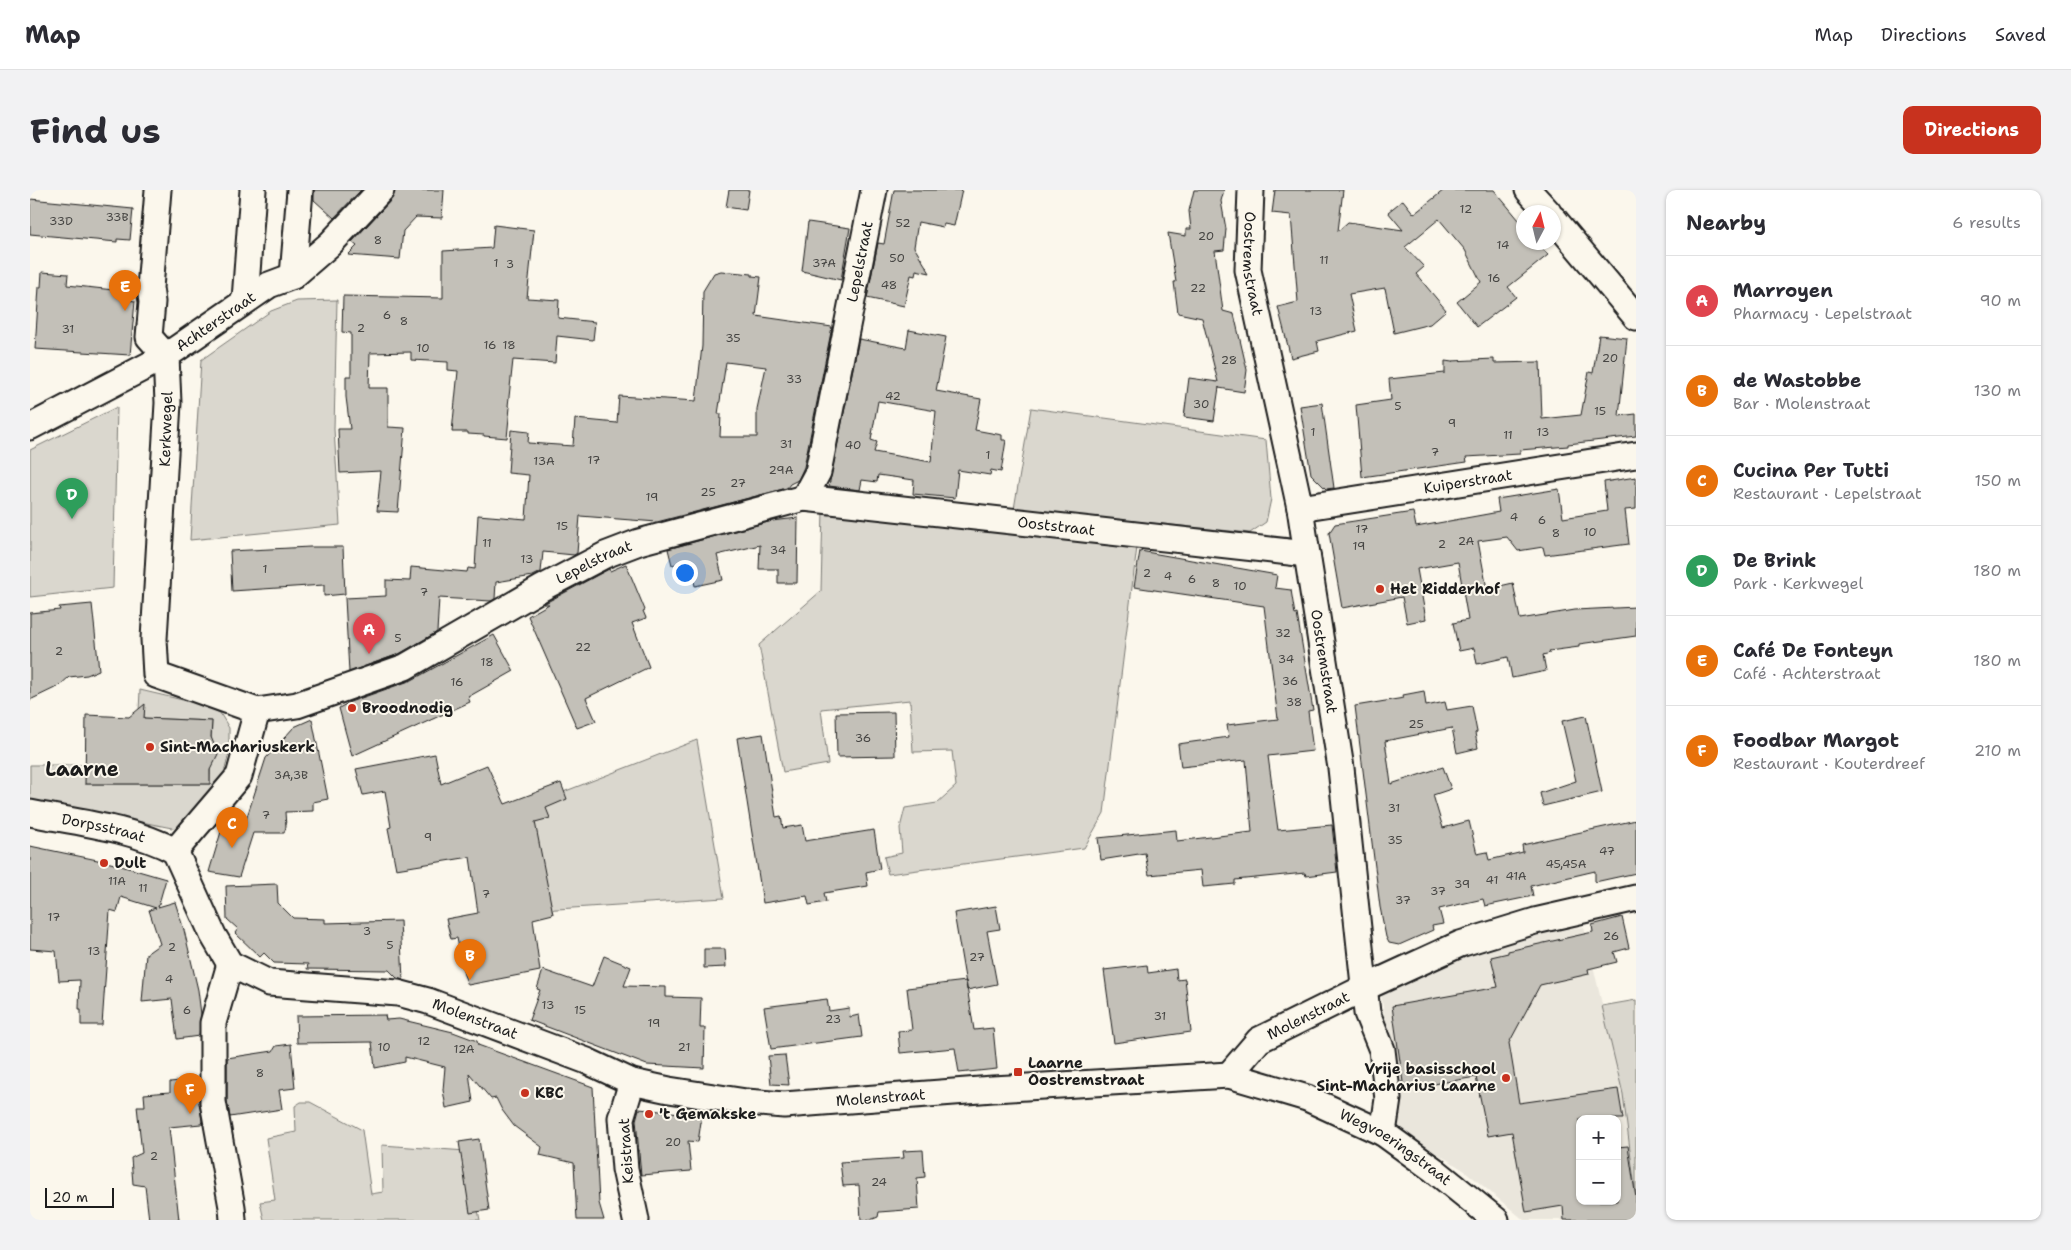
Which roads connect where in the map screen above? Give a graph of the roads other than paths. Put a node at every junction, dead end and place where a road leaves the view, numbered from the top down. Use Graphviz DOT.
graph roads {
  1 [pos="158,190"];
  2 [pos="254,190"];
  3 [pos="300,190"];
  4 [pos="381,190"];
  5 [pos="874,190"];
  6 [pos="1251,190"];
  7 [pos="1528,190"];
  8 [pos="1542,205"];
  9 [pos="1561,227"];
  10 [pos="293,276"];
  11 [pos="245,300"];
  12 [pos="1634,313"];
  13 [pos="166,356"];
  14 [pos="30,428"];
  15 [pos="1636,455"];
  16 [pos="804,498"];
  17 [pos="1300,508"];
  18 [pos="1307,554"];
  19 [pos="256,711"];
  20 [pos="30,813"];
  21 [pos="175,851"];
  22 [pos="1636,898"];
  23 [pos="230,964"];
  24 [pos="1364,988"];
  25 [pos="1229,1075"];
  26 [pos="632,1082"];
  27 [pos="1383,1133"];
  28 [pos="233,1220"];
  29 [pos="636,1220"];
  30 [pos="1496,1220"];
  1 -- 13 [label="street"];
  2 -- 11 [label="street"];
  3 -- 10 [label="street"];
  4 -- 10 [label="street, Achterstraat"];
  5 -- 16 [label="street, Lepelstraat"];
  6 -- 17 [label="street, Oostremstraat"];
  7 -- 8 [label="street"];
  9 -- 12 [label="street"];
  10 -- 11 [label="street, Achterstraat"];
  11 -- 13 [label="street, Achterstraat"];
  13 -- 14 [label="street, Achterstraat"];
  13 -- 19 [label="street, Kerkwegel"];
  15 -- 17 [label="street, Kuiperstraat"];
  16 -- 18 [label="street, Ooststraat"];
  16 -- 19 [label="street, Lepelstraat"];
  17 -- 18 [label="street, Oostremstraat"];
  18 -- 24 [label="street, Oostremstraat"];
  19 -- 21 [label="street"];
  20 -- 21 [label="street, Dorpsstraat"];
  21 -- 23 [label="street"];
  22 -- 24 [label="street, Molenstraat"];
  23 -- 26 [label="street, Molenstraat"];
  23 -- 28 [label="street"];
  24 -- 25 [label="street, Molenstraat"];
  24 -- 27 [label="street, Oostremstraat"];
  25 -- 26 [label="street, Molenstraat"];
  25 -- 27 [label="street, Wegvoeringstraat"];
  26 -- 29 [label="street, Keistraat"];
  27 -- 30 [label="street, Wegvoeringstraat"];
}
